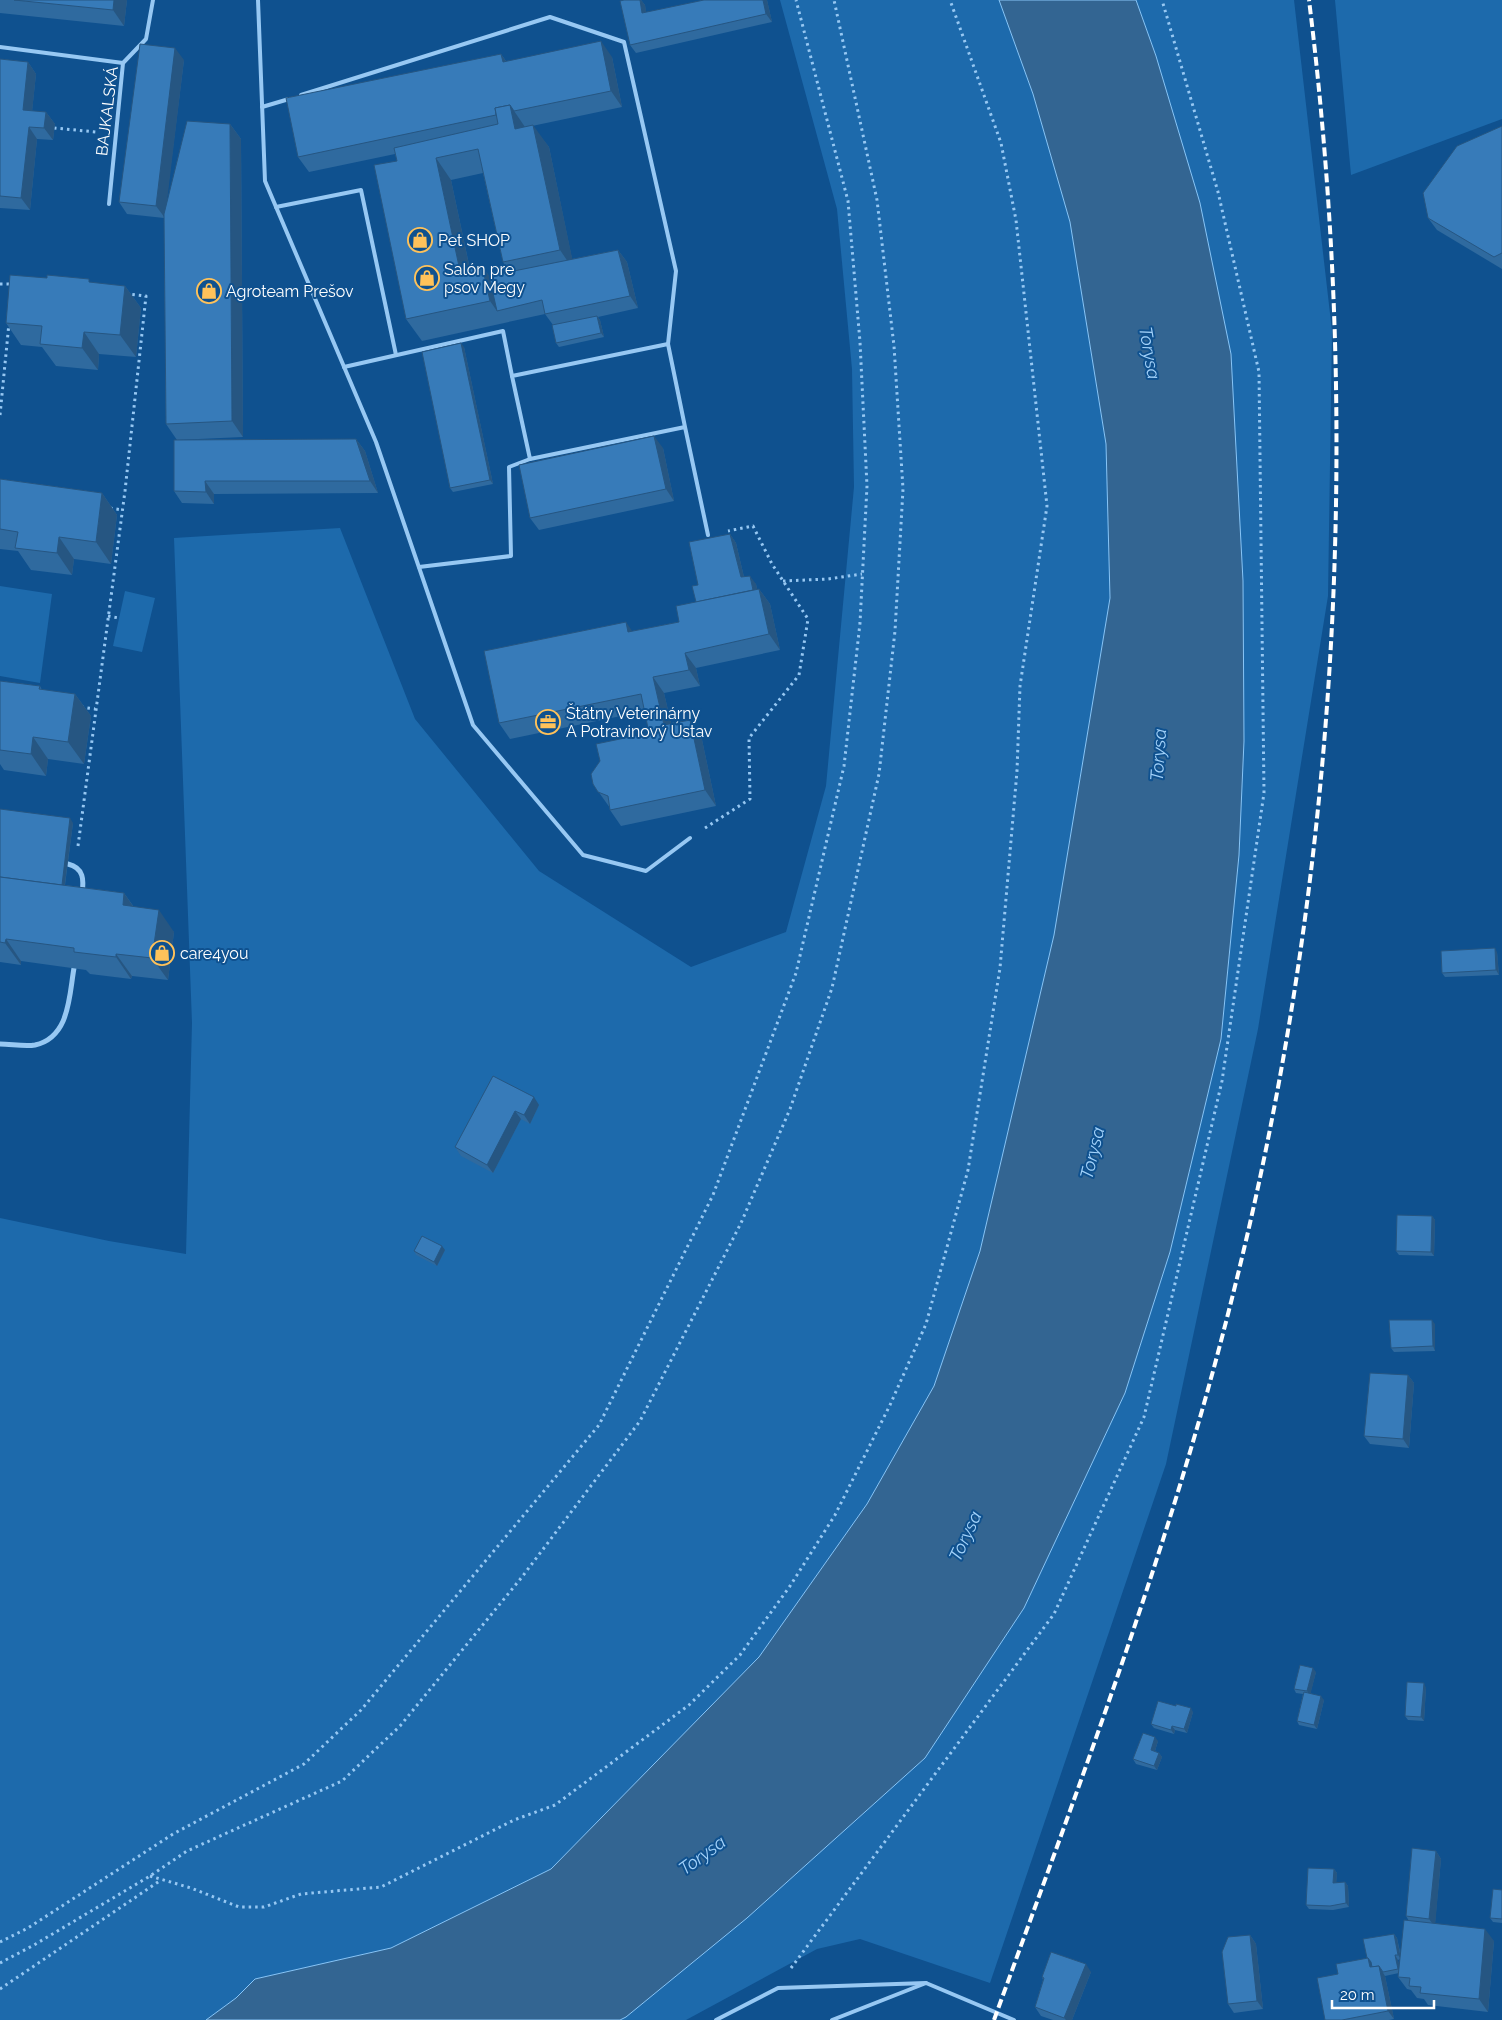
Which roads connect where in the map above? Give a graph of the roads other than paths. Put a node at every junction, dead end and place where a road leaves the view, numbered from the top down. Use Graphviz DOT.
graph roads {
  1 [pos="152,0"];
  2 [pos="258,0"];
  3 [pos="0,47"];
  4 [pos="123,63"];
  5 [pos="300,96"];
  6 [pos="290,99"];
  7 [pos="262,107"];
  8 [pos="109,204"];
  9 [pos="276,207"];
  10 [pos="668,344"];
  11 [pos="396,355"];
  12 [pos="344,367"];
  13 [pos="512,376"];
  14 [pos="685,427"];
  15 [pos="530,459"];
  16 [pos="708,535"];
  17 [pos="419,567"];
  18 [pos="690,838"];
  19 [pos="68,864"];
  20 [pos="82,899"];
  21 [pos="74,968"];
  22 [pos="0,1044"];
  23 [pos="926,1983"];
  24 [pos="716,2020"];
  25 [pos="832,2020"];
  26 [pos="1014,2020"];
  1 -- 4 [label="lane, BAJKALSKÁ"];
  2 -- 7 [label="lane"];
  3 -- 4 [label="lane"];
  4 -- 8 [label="lane, BAJKALSKÁ"];
  5 -- 10 [label="lane"];
  6 -- 7 [label="lane"];
  7 -- 9 [label="lane"];
  9 -- 11 [label="lane"];
  9 -- 12 [label="lane"];
  10 -- 13 [label="lane"];
  10 -- 14 [label="lane"];
  11 -- 12 [label="lane"];
  11 -- 13 [label="lane"];
  12 -- 17 [label="lane"];
  13 -- 15 [label="lane"];
  14 -- 15 [label="lane"];
  14 -- 16 [label="lane"];
  15 -- 17 [label="lane"];
  17 -- 18 [label="lane"];
  19 -- 20 [label="street"];
  21 -- 22 [label="street"];
  23 -- 24 [label="lane"];
  23 -- 25 [label="lane"];
  23 -- 26 [label="lane"];
}
